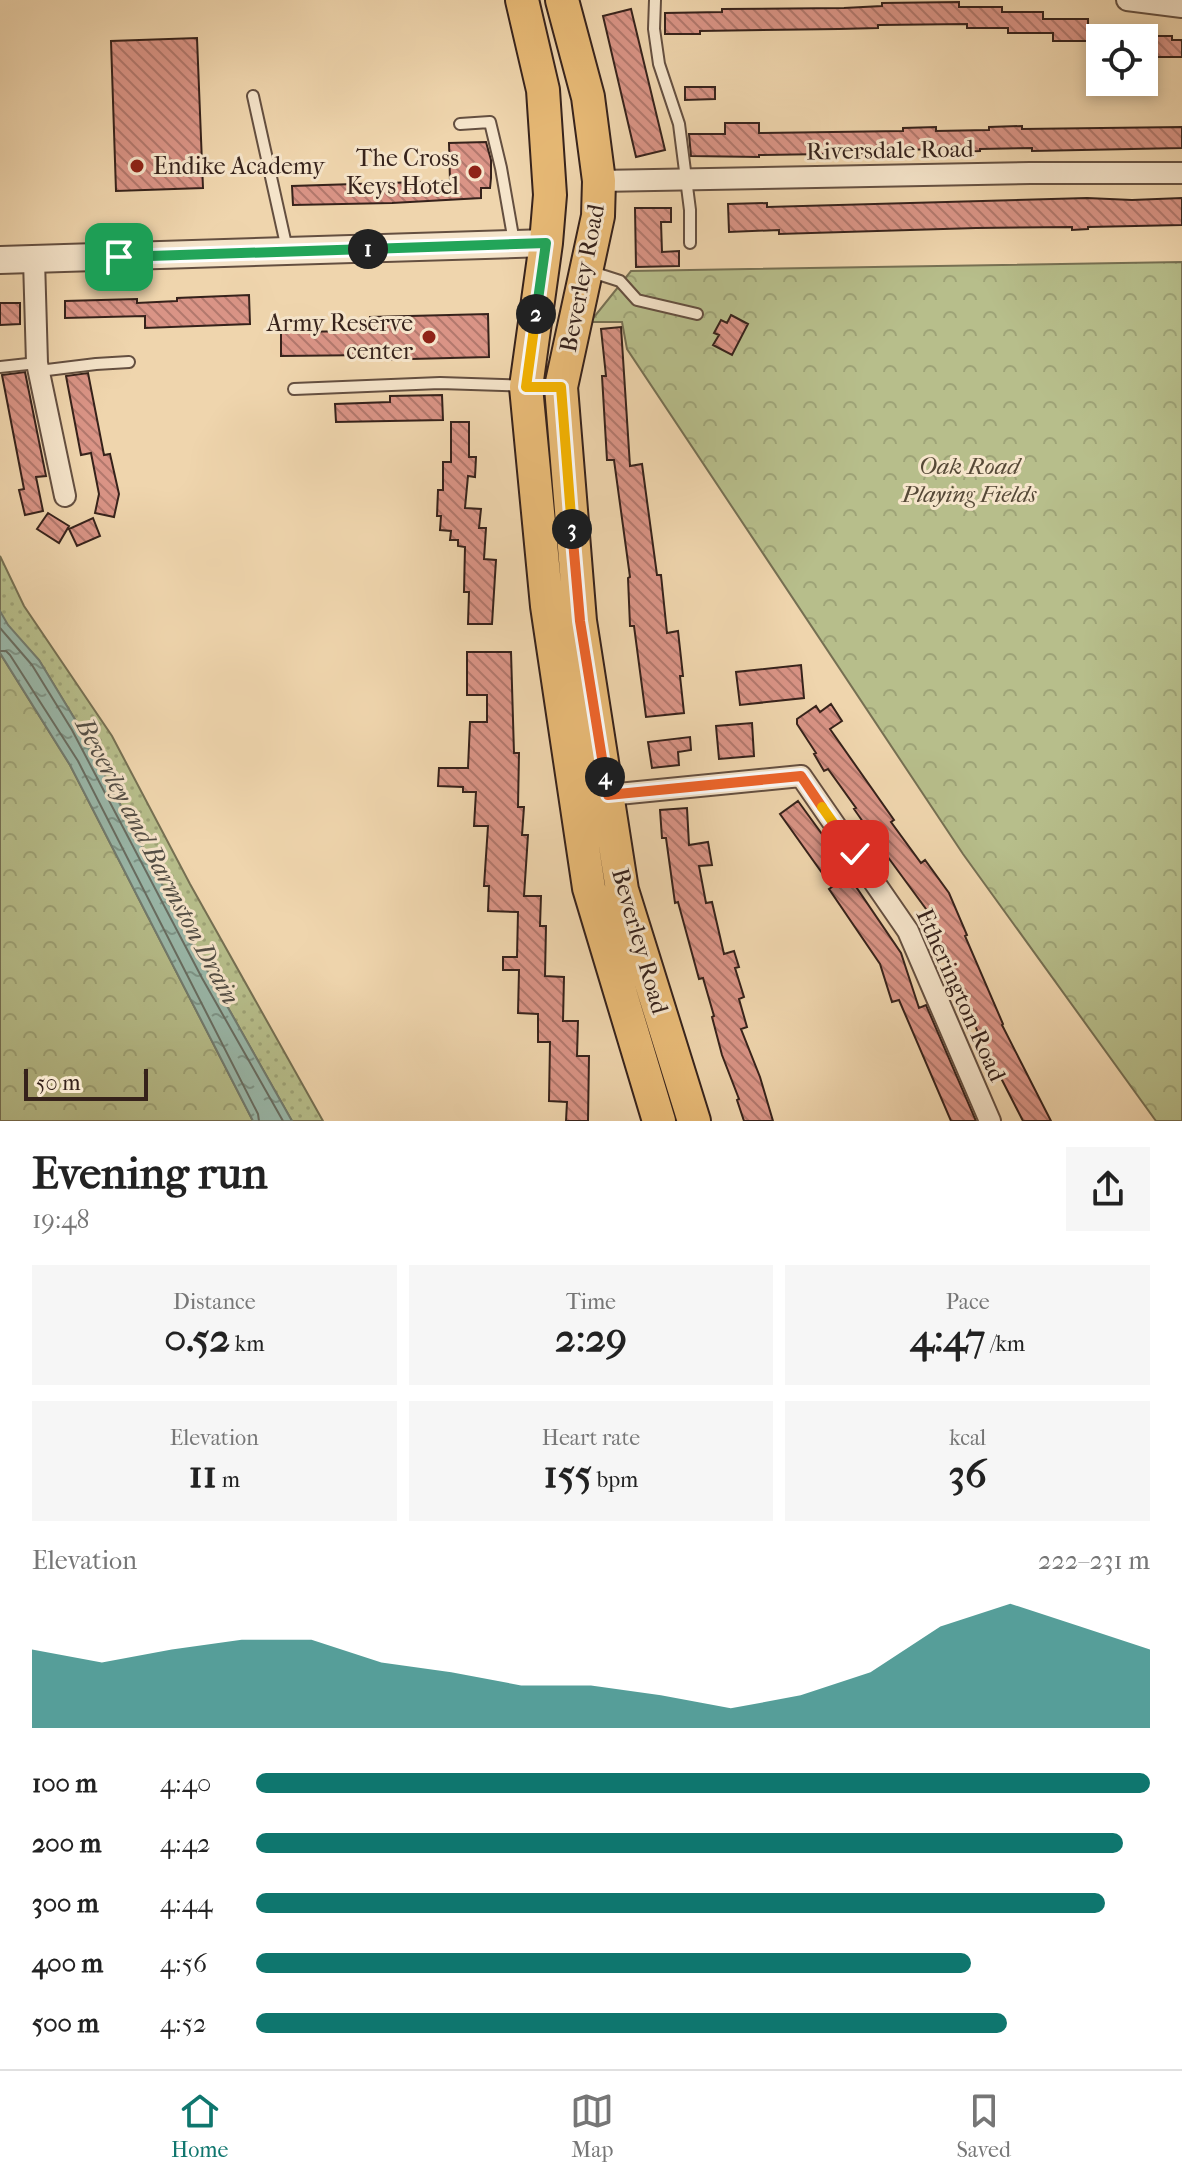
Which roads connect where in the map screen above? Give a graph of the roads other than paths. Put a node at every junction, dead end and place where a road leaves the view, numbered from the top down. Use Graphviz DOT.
graph roads {
  1 [pos="522,0"];
  2 [pos="562,0"];
  3 [pos="655,0"];
  4 [pos="1127,0"];
  5 [pos="1182,7"];
  6 [pos="253,96"];
  7 [pos="460,124"];
  8 [pos="592,129"];
  9 [pos="547,145"];
  10 [pos="1182,173"];
  11 [pos="685,180"];
  12 [pos="599,181"];
  13 [pos="690,243"];
  14 [pos="530,244"];
  15 [pos="287,251"];
  16 [pos="0,260"];
  17 [pos="34,260"];
  18 [pos="586,271"];
  19 [pos="697,314"];
  20 [pos="129,362"];
  21 [pos="0,367"];
  22 [pos="38,367"];
  23 [pos="526,387"];
  24 [pos="561,387"];
  25 [pos="294,389"];
  26 [pos="65,496"];
  27 [pos="556,528"];
  28 [pos="581,724"];
  29 [pos="608,795"];
  30 [pos="618,862"];
  31 [pos="586,869"];
  32 [pos="659,1121"];
  33 [pos="694,1121"];
  34 [pos="990,1121"];
  1 -- 9 [label="main road, Beverley Road"];
  2 -- 8 [label="main road, Beverley Road"];
  3 -- 11 [label="lane"];
  4 -- 5 [label="street"];
  6 -- 15 [label="lane"];
  7 -- 14 [label="lane"];
  8 -- 9 [label="main road"];
  8 -- 12 [label="main road, Beverley Road"];
  9 -- 14 [label="main road, Beverley Road"];
  10 -- 11 [label="street, Riversdale Road"];
  11 -- 12 [label="street, Riversdale Road"];
  11 -- 13 [label="lane"];
  12 -- 18 [label="main road, Beverley Road"];
  14 -- 15 [label="street"];
  14 -- 23 [label="main road, Beverley Road"];
  15 -- 17 [label="street"];
  16 -- 17 [label="street"];
  17 -- 22 [label="street"];
  18 -- 19 [label="lane"];
  18 -- 24 [label="main road, Beverley Road"];
  20 -- 22 [label="lane"];
  21 -- 22 [label="lane"];
  22 -- 26 [label="street"];
  23 -- 24 [label="lane"];
  23 -- 25 [label="lane"];
  23 -- 27 [label="main road, Beverley Road"];
  24 -- 27 [label="main road, Beverley Road"];
  27 -- 28 [label="main road, Beverley Road"];
  28 -- 29 [label="main road, Beverley Road"];
  28 -- 31 [label="main road, Beverley Road"];
  29 -- 30 [label="main road, Beverley Road"];
  29 -- 34 [label="street, Etherington Road"];
  30 -- 31 [label="main road"];
  30 -- 33 [label="main road, Beverley Road"];
  31 -- 32 [label="main road, Beverley Road"];
}
